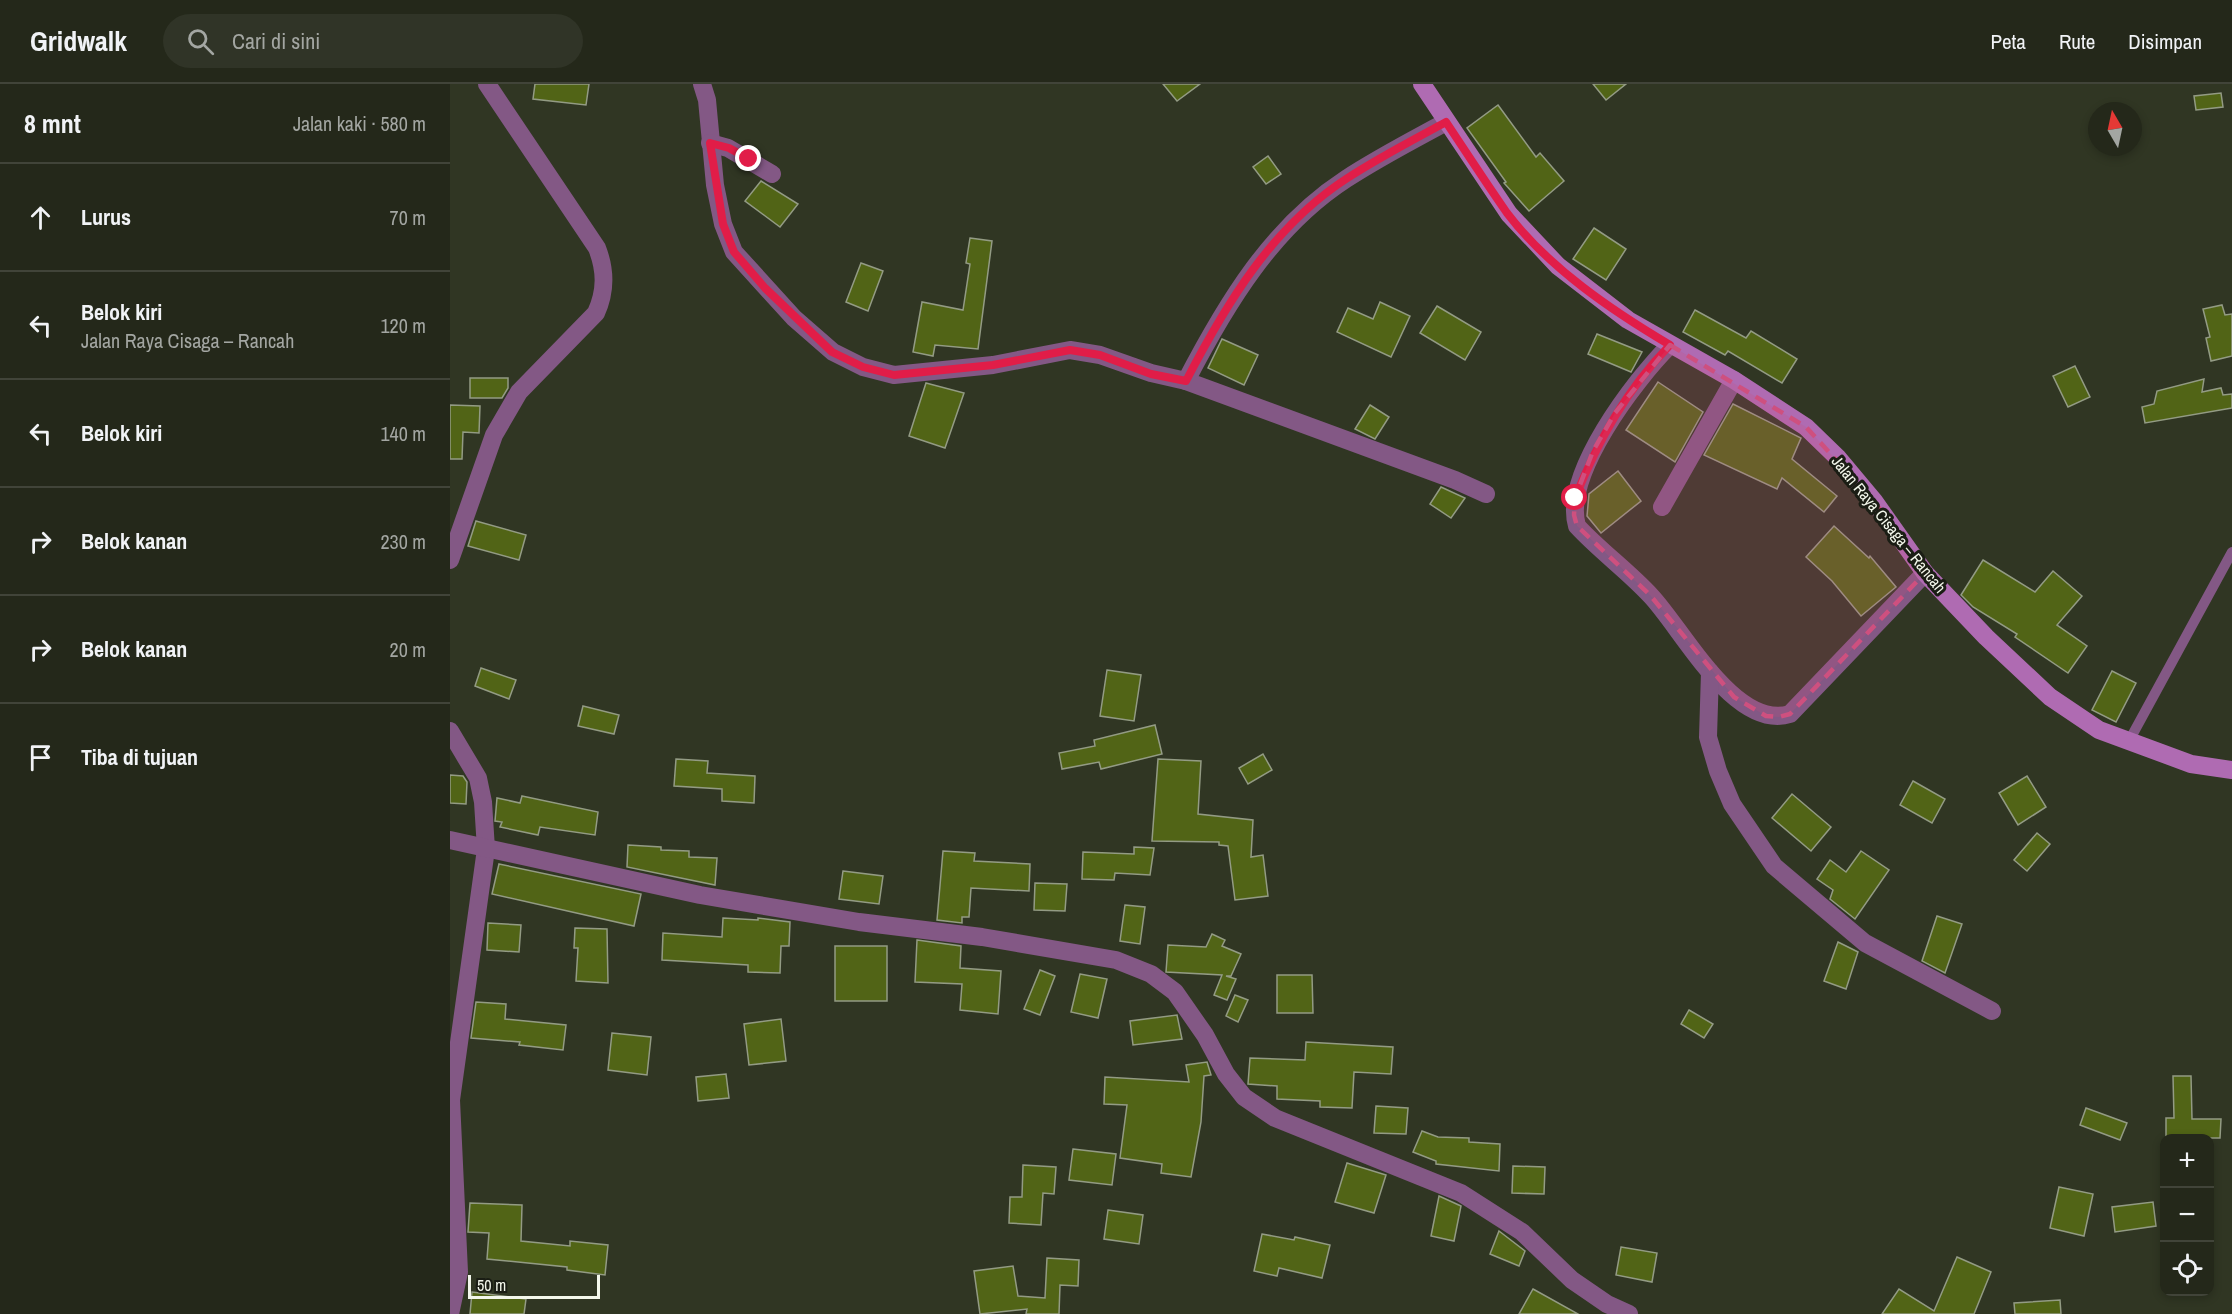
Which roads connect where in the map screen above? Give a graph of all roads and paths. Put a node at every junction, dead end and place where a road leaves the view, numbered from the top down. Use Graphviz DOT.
graph roads {
  1 [pos="487,84"];
  2 [pos="702,84"];
  3 [pos="1422,84"];
  4 [pos="1446,122"];
  5 [pos="710,143"];
  6 [pos="772,174"];
  7 [pos="1670,345"];
  8 [pos="1734,380"];
  9 [pos="1186,381"];
  10 [pos="1486,494"];
  11 [pos="1662,507"];
  12 [pos="2232,552"];
  13 [pos="450,560"];
  14 [pos="1924,573"];
  15 [pos="1710,672"];
  16 [pos="450,730"];
  17 [pos="2129,741"];
  18 [pos="2232,770"];
  19 [pos="450,840"];
  20 [pos="486,849"];
  21 [pos="1992,1011"];
  22 [pos="450,1314"];
  23 [pos="1629,1314"];
  1 -- 13 [label="street"];
  2 -- 5 [label="street"];
  3 -- 4 [label="main road, Jalan Raya Cisaga – Rancah"];
  4 -- 7 [label="main road, Jalan Raya Cisaga – Rancah"];
  4 -- 9 [label="street"];
  5 -- 6 [label="street"];
  5 -- 9 [label="street"];
  7 -- 8 [label="main road, Jalan Raya Cisaga – Rancah"];
  7 -- 15 [label="street"];
  8 -- 11 [label="street"];
  8 -- 14 [label="main road, Jalan Raya Cisaga – Rancah"];
  9 -- 10 [label="street"];
  12 -- 17 [label="lane"];
  14 -- 15 [label="street"];
  14 -- 17 [label="main road, Jalan Raya Cisaga – Rancah"];
  15 -- 21 [label="street"];
  16 -- 20 [label="street"];
  17 -- 18 [label="main road, Jalan Raya Cisaga – Rancah"];
  19 -- 20 [label="street"];
  20 -- 22 [label="street"];
  20 -- 23 [label="street"];
}
